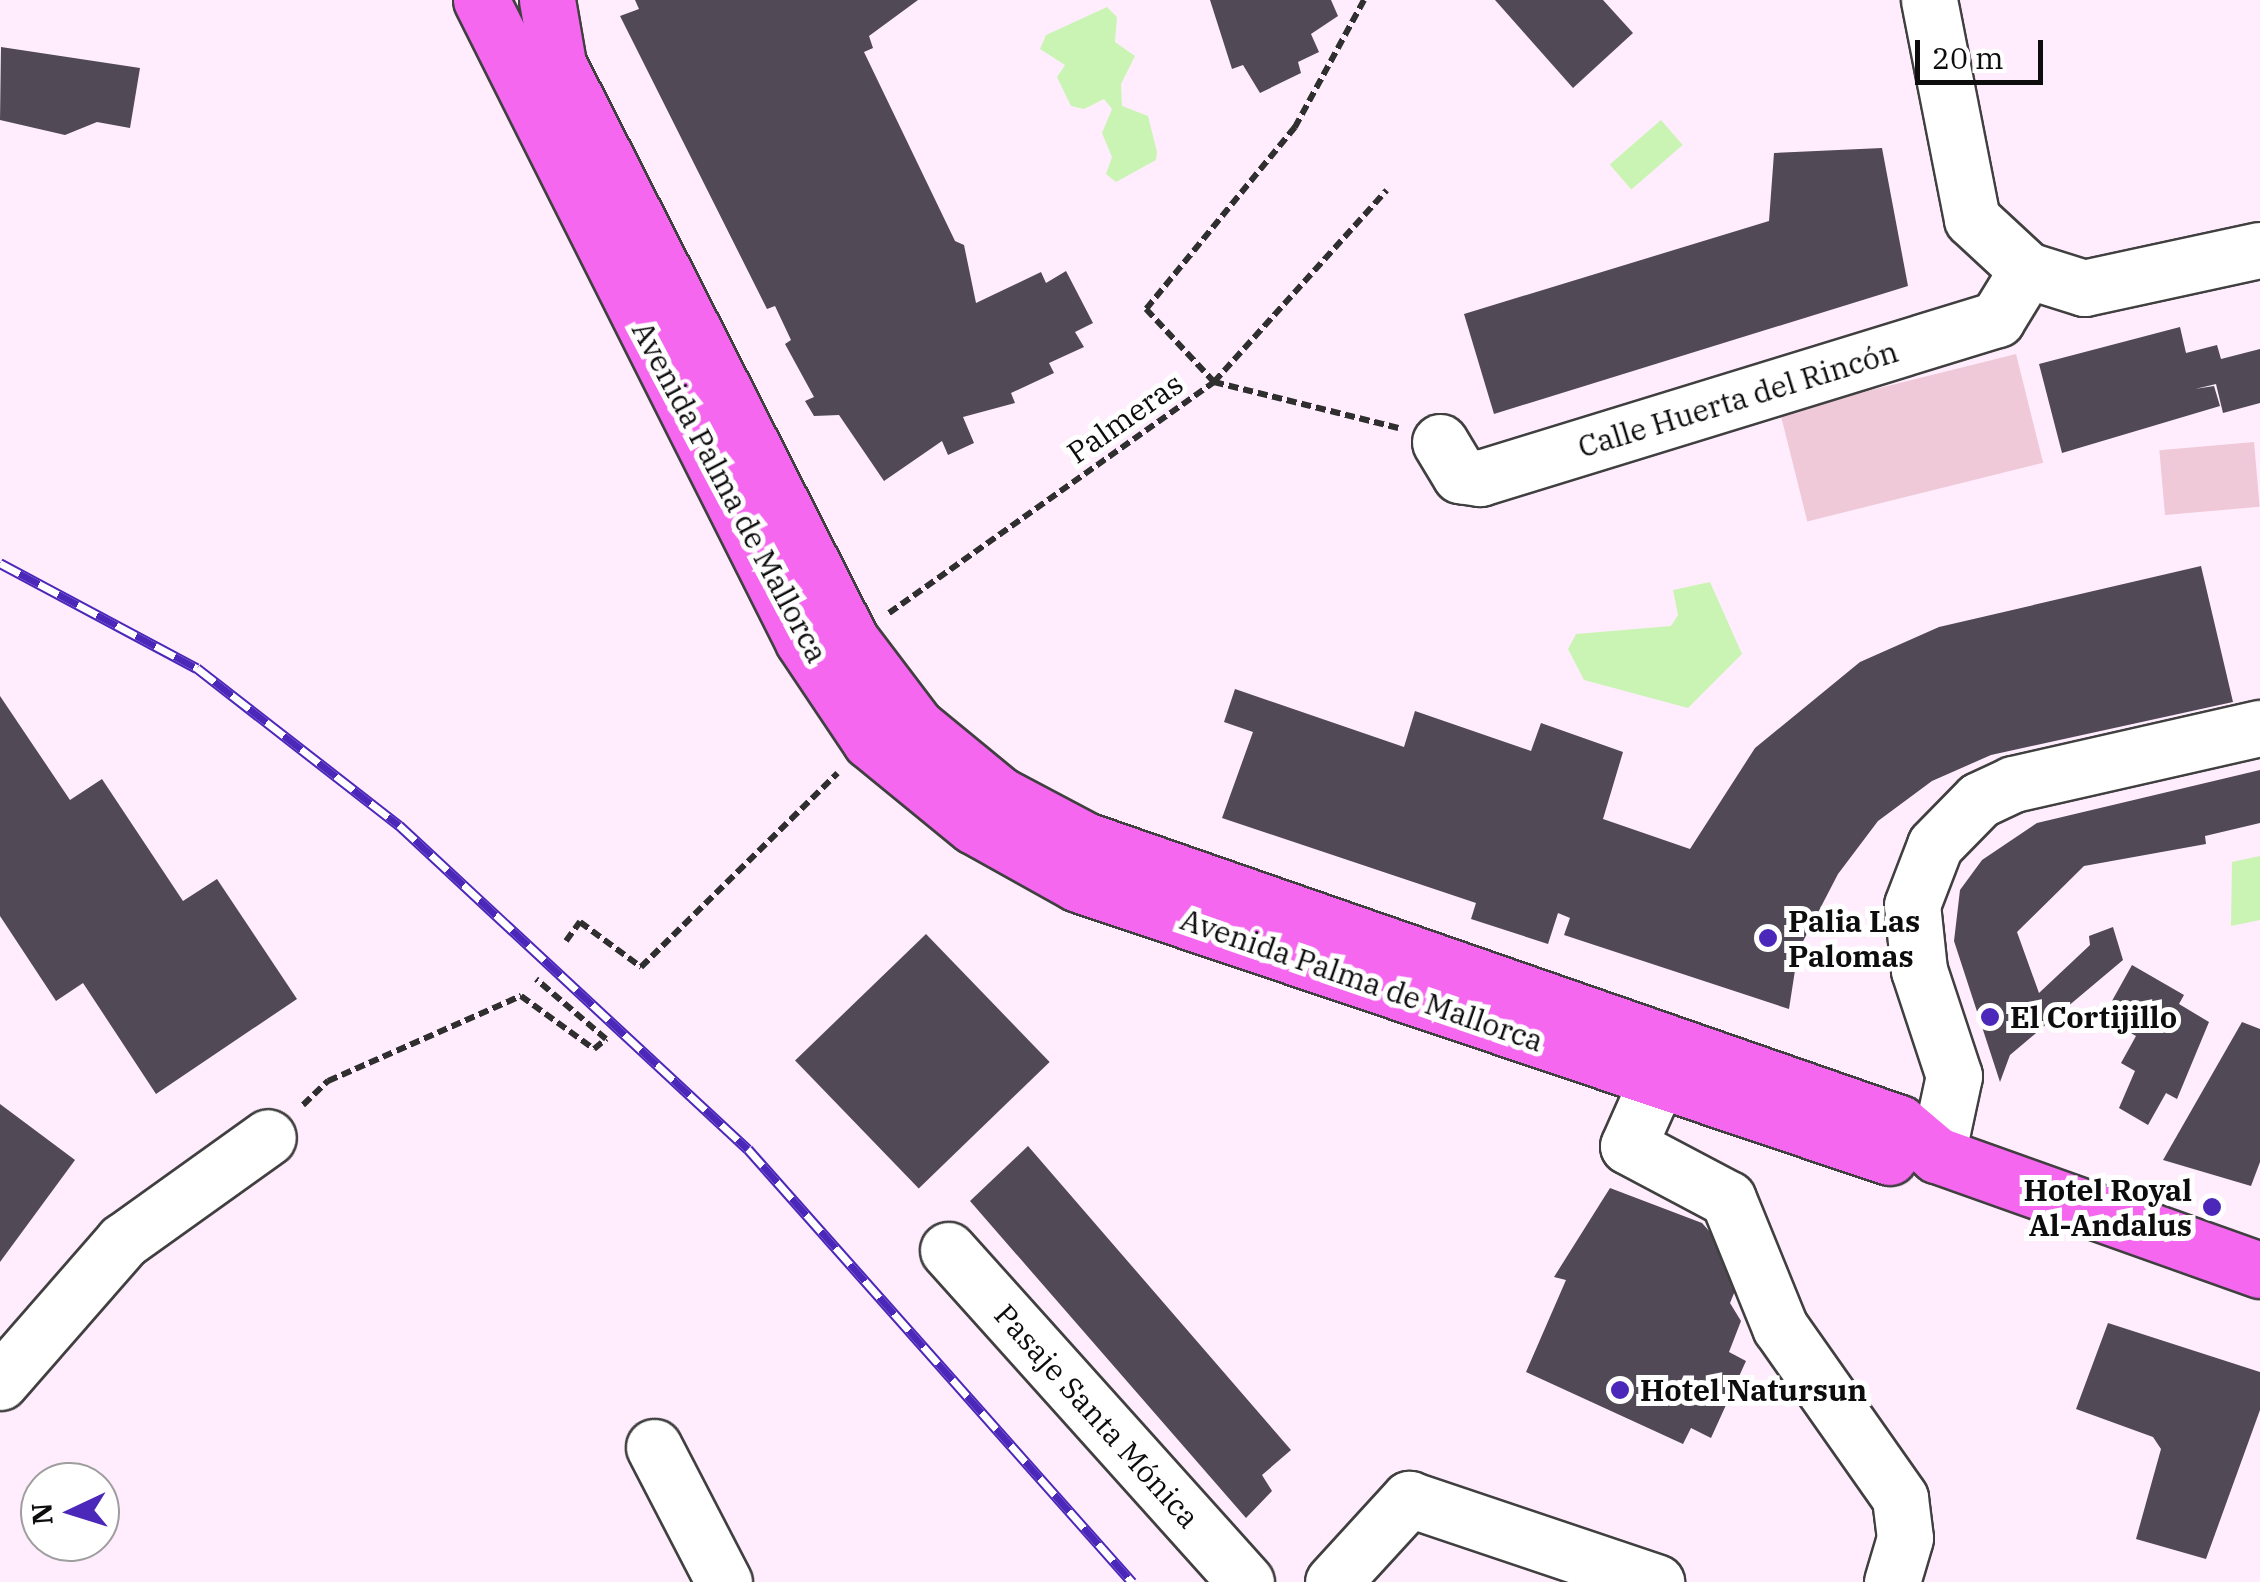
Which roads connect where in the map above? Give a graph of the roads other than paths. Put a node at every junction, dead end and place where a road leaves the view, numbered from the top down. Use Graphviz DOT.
graph roads {
  1 [pos="480,0"];
  2 [pos="492,0"];
  3 [pos="514,0"];
  4 [pos="548,0"];
  5 [pos="1929,0"];
  6 [pos="2260,250"];
  7 [pos="2027,270"];
  8 [pos="2084,288"];
  9 [pos="1997,319"];
  10 [pos="1440,442"];
  11 [pos="2260,728"];
  12 [pos="1662,1060"];
  13 [pos="268,1137"];
  14 [pos="1936,1155"];
  15 [pos="948,1250"];
  16 [pos="2260,1270"];
  17 [pos="0,1382"];
  18 [pos="654,1446"];
  19 [pos="724,1582"];
  20 [pos="1246,1582"];
  21 [pos="1333,1582"];
  22 [pos="1656,1582"];
  23 [pos="1892,1582"];
  1 -- 12 [label="main road, Avenida Palma de Mallorca"];
  2 -- 3 [label="main road"];
  4 -- 12 [label="main road, Avenida Palma de Mallorca"];
  5 -- 7 [label="street"];
  6 -- 8 [label="street"];
  7 -- 8 [label="street"];
  7 -- 9 [label="street"];
  8 -- 9 [label="street"];
  9 -- 10 [label="street, Calle Huerta del Rincón"];
  11 -- 14 [label="street"];
  12 -- 14 [label="main road"];
  12 -- 23 [label="street"];
  13 -- 17 [label="street"];
  14 -- 16 [label="main road"];
  15 -- 20 [label="street, Pasaje Santa Mónica"];
  18 -- 19 [label="street"];
  21 -- 22 [label="street"];
}
